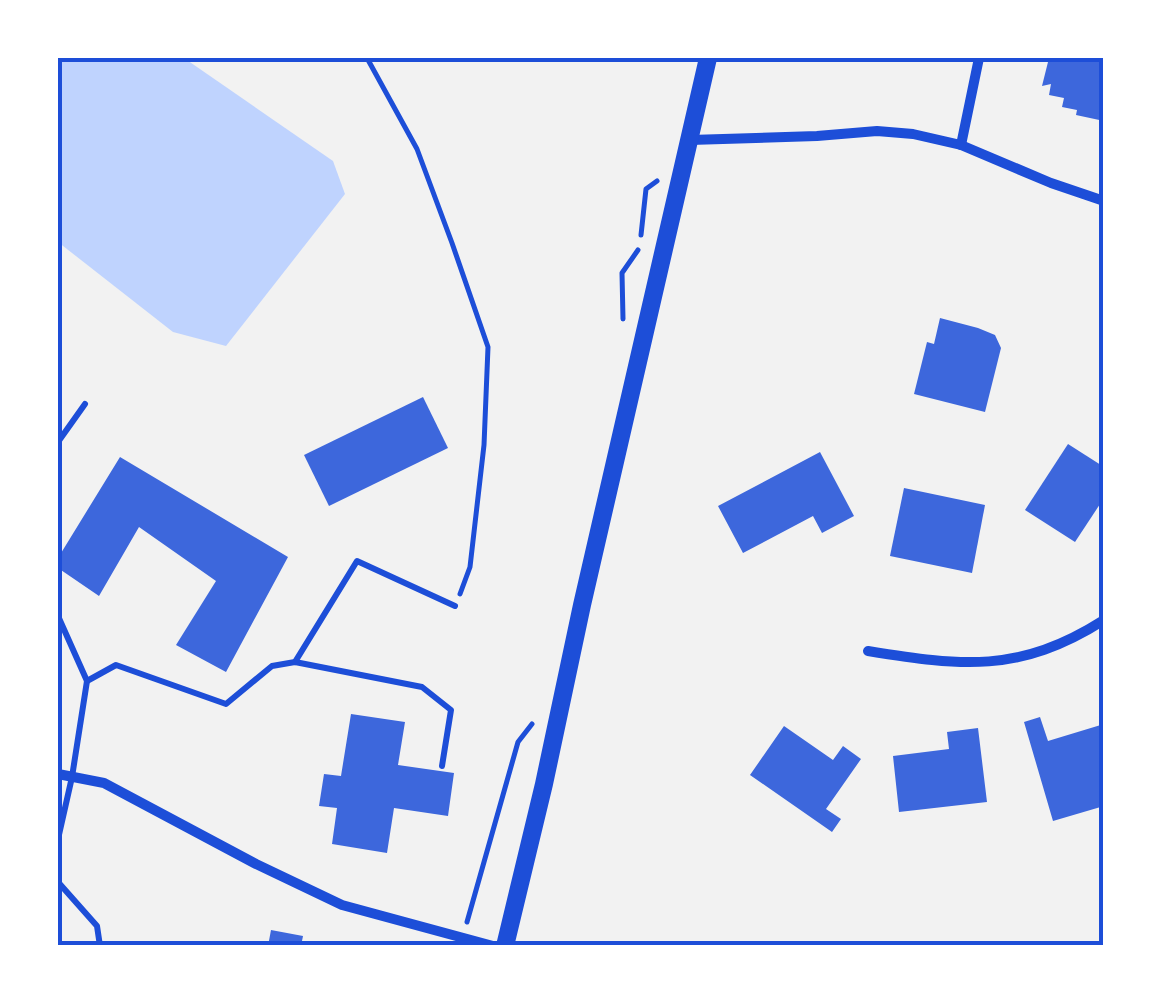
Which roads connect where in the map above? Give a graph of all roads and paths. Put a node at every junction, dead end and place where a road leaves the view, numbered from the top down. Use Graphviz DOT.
graph roads {
  1 [pos="367,58"];
  2 [pos="708,58"];
  3 [pos="979,58"];
  4 [pos="690,140"];
  5 [pos="961,145"];
  6 [pos="660,178"];
  7 [pos="1104,202"];
  8 [pos="623,326"];
  9 [pos="85,404"];
  10 [pos="58,442"];
  11 [pos="455,606"];
  12 [pos="58,616"];
  13 [pos="1104,620"];
  14 [pos="868,651"];
  15 [pos="295,662"];
  16 [pos="87,680"];
  17 [pos="536,719"];
  18 [pos="442,766"];
  19 [pos="58,774"];
  20 [pos="72,777"];
  21 [pos="58,839"];
  22 [pos="58,882"];
  23 [pos="463,938"];
  24 [pos="100,946"];
  25 [pos="493,946"];
  26 [pos="505,946"];
  1 -- 11 [label="path"];
  2 -- 4 [label="main road"];
  3 -- 5 [label="street"];
  4 -- 5 [label="street"];
  4 -- 26 [label="main road"];
  5 -- 7 [label="street"];
  6 -- 8 [label="path"];
  9 -- 10 [label="lane"];
  11 -- 15 [label="lane"];
  12 -- 16 [label="lane"];
  13 -- 14 [label="street"];
  15 -- 16 [label="lane"];
  15 -- 18 [label="lane"];
  16 -- 20 [label="lane"];
  17 -- 23 [label="path"];
  19 -- 20 [label="street"];
  20 -- 21 [label="lane"];
  20 -- 23 [label="street"];
  22 -- 24 [label="lane"];
  23 -- 25 [label="street"];
}
